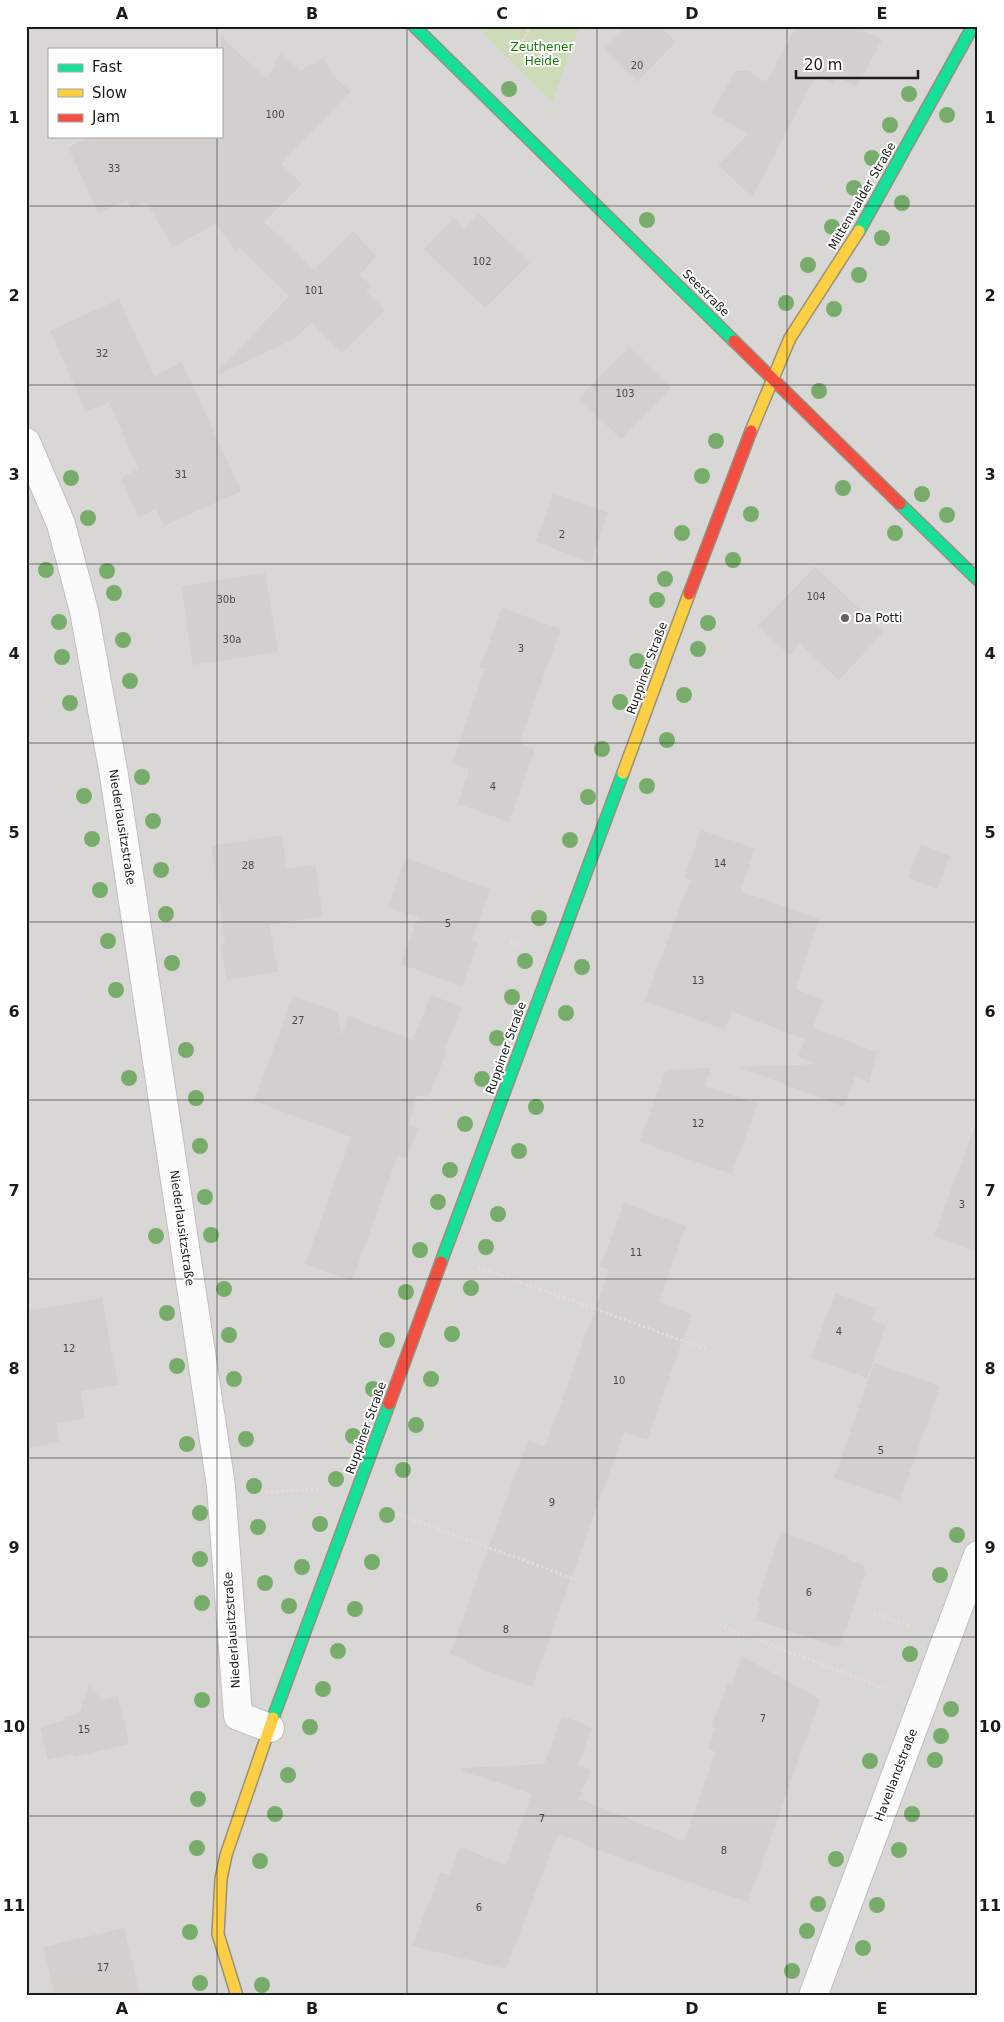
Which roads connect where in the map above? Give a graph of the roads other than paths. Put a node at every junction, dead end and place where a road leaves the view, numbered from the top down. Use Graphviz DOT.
graph roads {
  1 [pos="414,26"];
  2 [pos="973,26"];
  3 [pos="773,379"];
  4 [pos="26,442"];
  5 [pos="978,580"];
  6 [pos="978,1554"];
  7 [pos="270,1728"];
  8 [pos="237,1996"];
  9 [pos="813,1996"];
  1 -- 3 [label="street, Seestraße"];
  2 -- 3 [label="street, Mittenwalder Straße"];
  3 -- 5 [label="street, Seestraße"];
  3 -- 7 [label="street, Ruppiner Straße"];
  4 -- 7 [label="street, Niederlausitzstraße"];
  6 -- 9 [label="street, Havellandstraße"];
  7 -- 8 [label="street"];
}
